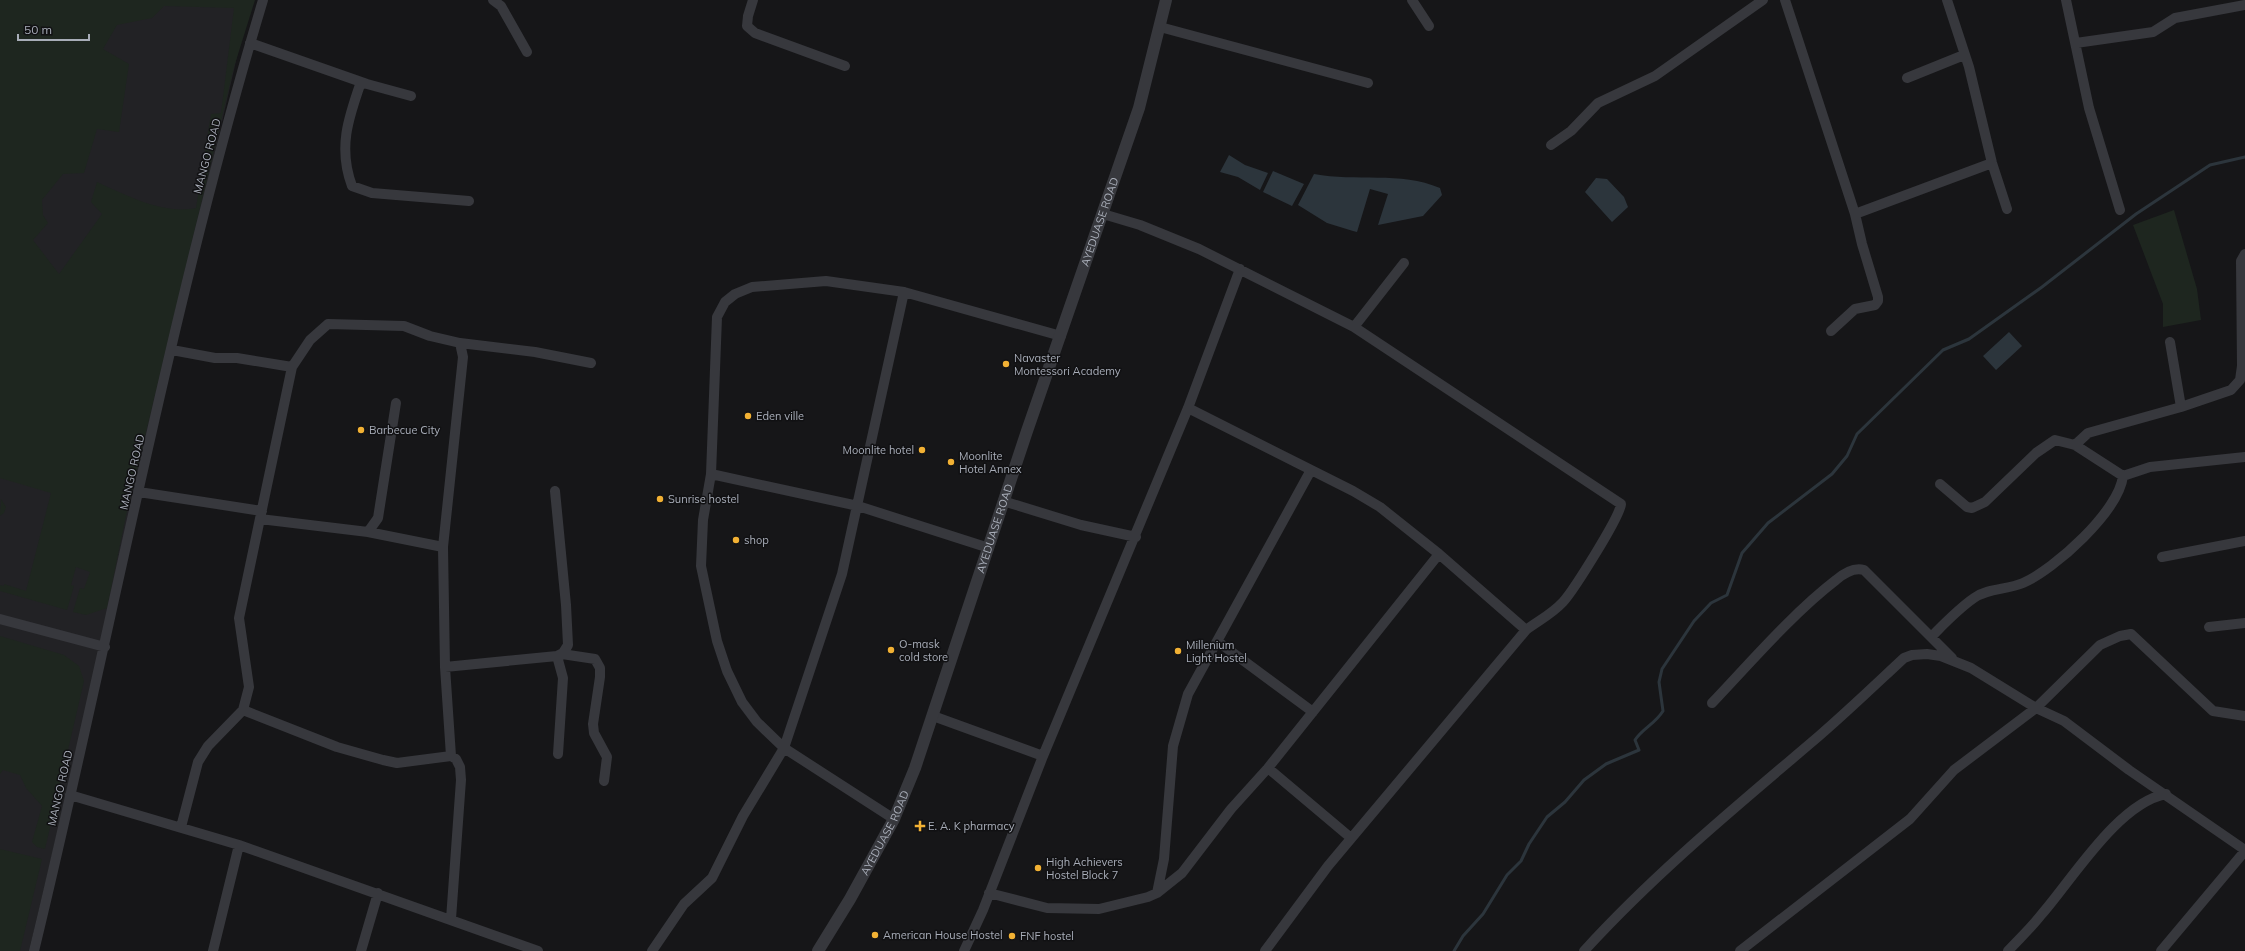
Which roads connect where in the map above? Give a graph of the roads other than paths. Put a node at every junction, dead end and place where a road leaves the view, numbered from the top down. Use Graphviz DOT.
graph roads {
  1 [pos="263,0"];
  2 [pos="493,0"];
  3 [pos="753,0"];
  4 [pos="1166,0"];
  5 [pos="1412,0"];
  6 [pos="1763,0"];
  7 [pos="1785,0"];
  8 [pos="1947,0"];
  9 [pos="2066,0"];
  10 [pos="2245,4"];
  11 [pos="1429,26"];
  12 [pos="1160,27"];
  13 [pos="250,43"];
  14 [pos="2076,43"];
  15 [pos="527,52"];
  16 [pos="1964,55"];
  17 [pos="845,66"];
  18 [pos="1907,78"];
  19 [pos="361,82"];
  20 [pos="1368,83"];
  21 [pos="411,96"];
  22 [pos="1551,145"];
  23 [pos="1992,163"];
  24 [pos="469,201"];
  25 [pos="2007,209"];
  26 [pos="2120,210"];
  27 [pos="1103,214"];
  28 [pos="1855,214"];
  29 [pos="2245,254"];
  30 [pos="1404,263"];
  31 [pos="1240,269"];
  32 [pos="904,292"];
  33 [pos="1354,327"];
  34 [pos="1832,332"];
  35 [pos="1061,336"];
  36 [pos="460,342"];
  37 [pos="2170,342"];
  38 [pos="172,350"];
  39 [pos="591,363"];
  40 [pos="292,367"];
  41 [pos="396,403"];
  42 [pos="2181,407"];
  43 [pos="1188,408"];
  44 [pos="2075,445"];
  45 [pos="2245,457"];
  46 [pos="1311,470"];
  47 [pos="711,474"];
  48 [pos="2123,476"];
  49 [pos="1940,484"];
  50 [pos="555,491"];
  51 [pos="140,492"];
  52 [pos="1004,501"];
  53 [pos="858,506"];
  54 [pos="261,515"];
  55 [pos="368,532"];
  56 [pos="1136,538"];
  57 [pos="2245,541"];
  58 [pos="443,547"];
  59 [pos="989,548"];
  60 [pos="1439,554"];
  61 [pos="2162,557"];
  62 [pos="0,619"];
  63 [pos="2245,623"];
  64 [pos="2209,627"];
  65 [pos="1526,630"];
  66 [pos="1930,637"];
  67 [pos="1217,641"];
  68 [pos="105,647"];
  69 [pos="559,655"];
  70 [pos="1954,660"];
  71 [pos="446,667"];
  72 [pos="1712,703"];
  73 [pos="2036,708"];
  74 [pos="243,710"];
  75 [pos="1313,712"];
  76 [pos="933,716"];
  77 [pos="2245,716"];
  78 [pos="784,748"];
  79 [pos="558,754"];
  80 [pos="451,756"];
  81 [pos="1043,756"];
  82 [pos="1268,768"];
  83 [pos="604,781"];
  84 [pos="2166,794"];
  85 [pos="70,795"];
  86 [pos="894,819"];
  87 [pos="181,827"];
  88 [pos="1351,838"];
  89 [pos="239,845"];
  90 [pos="2245,850"];
  91 [pos="378,893"];
  92 [pos="989,893"];
  93 [pos="1157,893"];
  94 [pos="451,919"];
  95 [pos="34,951"];
  96 [pos="213,951"];
  97 [pos="361,951"];
  98 [pos="538,951"];
  99 [pos="652,951"];
  100 [pos="818,951"];
  101 [pos="964,951"];
  102 [pos="1265,951"];
  103 [pos="1584,951"];
  104 [pos="1740,951"];
  105 [pos="2008,951"];
  106 [pos="2161,951"];
  1 -- 13 [label="street, MANGO ROAD"];
  2 -- 15 [label="street"];
  3 -- 17 [label="street"];
  4 -- 12 [label="street, AYEDUASE ROAD"];
  5 -- 11 [label="street"];
  6 -- 22 [label="street"];
  7 -- 28 [label="street"];
  8 -- 16 [label="street"];
  9 -- 14 [label="street"];
  10 -- 14 [label="street"];
  12 -- 20 [label="street"];
  12 -- 27 [label="street, AYEDUASE ROAD"];
  13 -- 19 [label="street"];
  13 -- 38 [label="street, MANGO ROAD"];
  14 -- 26 [label="street"];
  16 -- 18 [label="street"];
  16 -- 23 [label="street"];
  19 -- 21 [label="street"];
  19 -- 24 [label="street"];
  23 -- 25 [label="street"];
  23 -- 28 [label="street"];
  27 -- 31 [label="street"];
  27 -- 35 [label="street, AYEDUASE ROAD"];
  28 -- 34 [label="street"];
  29 -- 42 [label="street"];
  30 -- 33 [label="street"];
  31 -- 33 [label="street"];
  31 -- 43 [label="street"];
  32 -- 35 [label="street"];
  32 -- 47 [label="street"];
  32 -- 53 [label="street"];
  33 -- 65 [label="street"];
  35 -- 52 [label="street, AYEDUASE ROAD"];
  36 -- 39 [label="street"];
  36 -- 40 [label="street"];
  36 -- 58 [label="street"];
  37 -- 42 [label="street"];
  38 -- 40 [label="street"];
  38 -- 51 [label="street, MANGO ROAD"];
  40 -- 54 [label="street"];
  41 -- 55 [label="street"];
  42 -- 44 [label="street"];
  43 -- 46 [label="street"];
  43 -- 56 [label="street"];
  44 -- 48 [label="street"];
  44 -- 49 [label="street"];
  45 -- 48 [label="street"];
  46 -- 60 [label="street"];
  46 -- 67 [label="street"];
  47 -- 53 [label="street"];
  47 -- 78 [label="street"];
  48 -- 66 [label="street"];
  50 -- 69 [label="street"];
  51 -- 54 [label="street"];
  51 -- 68 [label="street, MANGO ROAD"];
  52 -- 56 [label="street"];
  52 -- 59 [label="street, AYEDUASE ROAD"];
  53 -- 59 [label="street"];
  53 -- 78 [label="street"];
  54 -- 55 [label="street"];
  54 -- 74 [label="street"];
  55 -- 58 [label="street"];
  56 -- 81 [label="street"];
  57 -- 61 [label="street"];
  58 -- 71 [label="street"];
  59 -- 76 [label="street, AYEDUASE ROAD"];
  60 -- 65 [label="street"];
  60 -- 75 [label="street"];
  62 -- 68 [label="street"];
  63 -- 64 [label="street"];
  65 -- 88 [label="street"];
  66 -- 70 [label="street"];
  66 -- 72 [label="street"];
  67 -- 75 [label="street"];
  67 -- 93 [label="street"];
  68 -- 85 [label="street, MANGO ROAD"];
  69 -- 71 [label="street"];
  69 -- 79 [label="street"];
  69 -- 83 [label="street"];
  70 -- 73 [label="street"];
  70 -- 103 [label="street"];
  71 -- 80 [label="street"];
  73 -- 77 [label="street"];
  73 -- 84 [label="street"];
  73 -- 104 [label="street"];
  74 -- 80 [label="street"];
  74 -- 87 [label="street"];
  75 -- 82 [label="street"];
  76 -- 81 [label="street"];
  76 -- 86 [label="street, AYEDUASE ROAD"];
  78 -- 86 [label="street"];
  78 -- 99 [label="street"];
  80 -- 94 [label="street"];
  81 -- 92 [label="street"];
  82 -- 88 [label="street"];
  82 -- 93 [label="street"];
  84 -- 90 [label="street"];
  84 -- 105 [label="street"];
  85 -- 87 [label="street"];
  85 -- 95 [label="street, MANGO ROAD"];
  86 -- 100 [label="street, AYEDUASE ROAD"];
  87 -- 89 [label="street"];
  88 -- 102 [label="street"];
  89 -- 91 [label="street"];
  89 -- 96 [label="street"];
  90 -- 106 [label="street"];
  91 -- 94 [label="street"];
  91 -- 97 [label="street"];
  92 -- 93 [label="street"];
  92 -- 101 [label="street"];
  94 -- 98 [label="street"];
}
